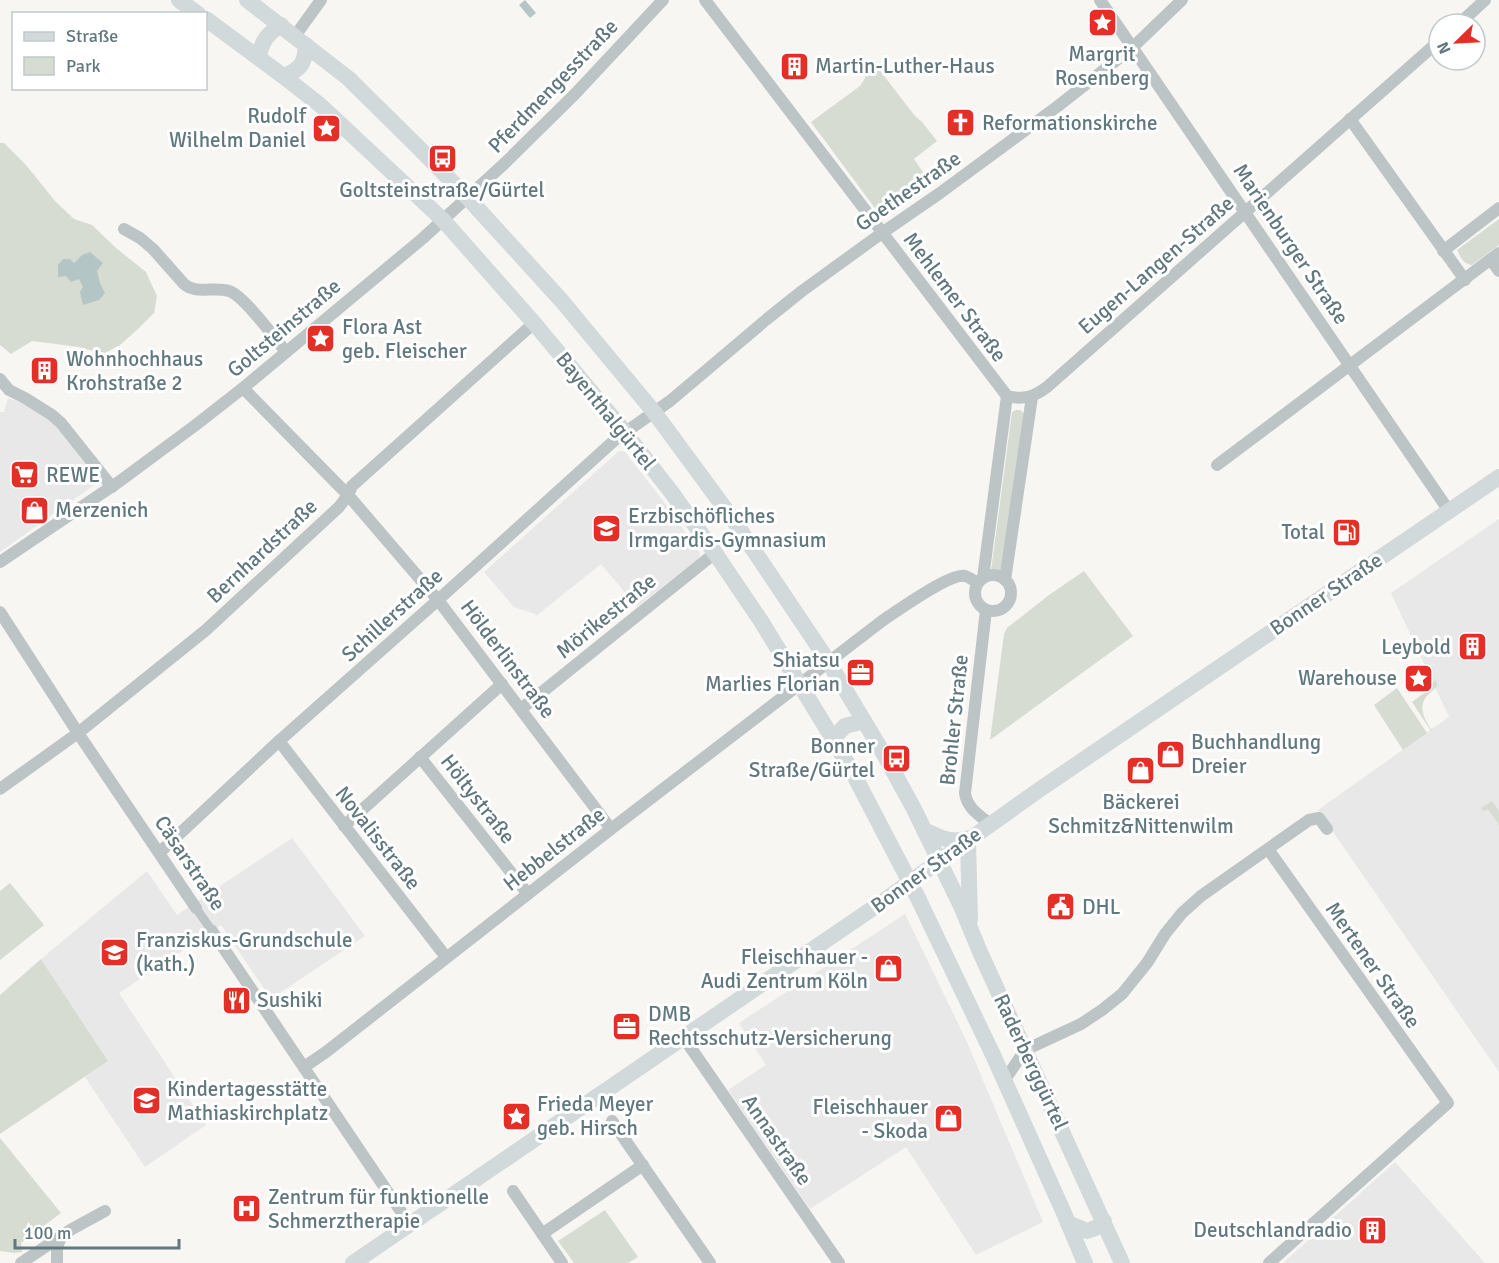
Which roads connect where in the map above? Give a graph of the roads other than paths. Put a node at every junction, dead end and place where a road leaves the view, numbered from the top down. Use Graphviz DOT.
graph roads {
  1 [pos="179,0"];
  2 [pos="247,0"];
  3 [pos="321,0"];
  4 [pos="663,0"];
  5 [pos="705,0"];
  6 [pos="1100,0"];
  7 [pos="1182,0"];
  8 [pos="1485,0"];
  9 [pos="195,12"];
  10 [pos="1472,12"];
  11 [pos="207,20"];
  12 [pos="281,25"];
  13 [pos="301,40"];
  14 [pos="1132,48"];
  15 [pos="1427,52"];
  16 [pos="259,57"];
  17 [pos="283,76"];
  18 [pos="1350,119"];
  19 [pos="468,198"];
  20 [pos="1499,208"];
  21 [pos="1246,212"];
  22 [pos="443,220"];
  23 [pos="124,229"];
  24 [pos="882,233"];
  25 [pos="1443,251"];
  26 [pos="1495,256"];
  27 [pos="1499,271"];
  28 [pos="1465,280"];
  29 [pos="534,323"];
  30 [pos="286,351"];
  31 [pos="1350,366"];
  32 [pos="0,380"];
  33 [pos="243,388"];
  34 [pos="5,393"];
  35 [pos="1007,396"];
  36 [pos="1032,397"];
  37 [pos="654,412"];
  38 [pos="625,432"];
  39 [pos="1217,465"];
  40 [pos="1496,483"];
  41 [pos="112,487"];
  42 [pos="348,495"];
  43 [pos="1449,511"];
  44 [pos="715,553"];
  45 [pos="0,562"];
  46 [pos="980,580"];
  47 [pos="1005,580"];
  48 [pos="438,600"];
  49 [pos="986,610"];
  50 [pos="0,612"];
  51 [pos="828,661"];
  52 [pos="502,684"];
  53 [pos="801,685"];
  54 [pos="521,709"];
  55 [pos="864,721"];
  56 [pos="78,733"];
  57 [pos="833,739"];
  58 [pos="279,741"];
  59 [pos="420,757"];
  60 [pos="0,789"];
  61 [pos="990,824"];
  62 [pos="344,826"];
  63 [pos="611,829"];
  64 [pos="1327,829"];
  65 [pos="924,830"];
  66 [pos="971,838"];
  67 [pos="1268,849"];
  68 [pos="160,852"];
  69 [pos="939,861"];
  70 [pos="910,883"];
  71 [pos="528,894"];
  72 [pos="196,908"];
  73 [pos="970,927"];
  74 [pos="212,931"];
  75 [pos="446,957"];
  76 [pos="684,1038"];
  77 [pos="1025,1050"];
  78 [pos="304,1067"];
  79 [pos="1004,1081"];
  80 [pos="612,1121"];
  81 [pos="643,1165"];
  82 [pos="513,1191"];
  83 [pos="105,1211"];
  84 [pos="1104,1221"];
  85 [pos="1068,1223"];
  86 [pos="410,1225"];
  87 [pos="543,1234"];
  88 [pos="61,1237"];
  89 [pos="21,1263"];
  90 [pos="57,1263"];
  91 [pos="353,1263"];
  92 [pos="562,1263"];
  93 [pos="710,1263"];
  94 [pos="839,1263"];
  95 [pos="1085,1263"];
  96 [pos="1122,1263"];
  97 [pos="1269,1263"];
  1 -- 9 [label="main road"];
  2 -- 12 [label="main road, Bayenthalgürtel"];
  3 -- 13 [label="street"];
  4 -- 19 [label="street, Pferdmengesstraße"];
  5 -- 24 [label="street, Mehlemer Straße"];
  6 -- 14 [label="street, Marienburger Straße"];
  7 -- 14 [label="street, Goethestraße"];
  8 -- 10 [label="street"];
  11 -- 16 [label="main road, Bayenthalgürtel"];
  12 -- 13 [label="main road, Bayenthalgürtel"];
  12 -- 16 [label="main road"];
  13 -- 17 [label="main road"];
  13 -- 19 [label="main road, Bayenthalgürtel"];
  14 -- 21 [label="street, Marienburger Straße"];
  14 -- 24 [label="street, Goethestraße"];
  15 -- 18 [label="street, Eugen-Langen-Straße"];
  16 -- 17 [label="main road, Bayenthalgürtel"];
  17 -- 22 [label="main road, Bayenthalgürtel"];
  18 -- 21 [label="street, Eugen-Langen-Straße"];
  18 -- 25 [label="street"];
  19 -- 22 [label="street, Goltsteinstraße"];
  19 -- 37 [label="main road, Bayenthalgürtel"];
  20 -- 25 [label="street"];
  21 -- 31 [label="street, Marienburger Straße"];
  21 -- 36 [label="street, Eugen-Langen-Straße"];
  22 -- 29 [label="main road, Bayenthalgürtel"];
  22 -- 30 [label="street, Goltsteinstraße"];
  23 -- 30 [label="street"];
  24 -- 35 [label="street, Mehlemer Straße"];
  24 -- 37 [label="street, Goethestraße"];
  25 -- 28 [label="street"];
  26 -- 27 [label="street"];
  26 -- 28 [label="street"];
  28 -- 31 [label="street"];
  29 -- 38 [label="main road, Bayenthalgürtel"];
  29 -- 42 [label="street, Bernhardstraße"];
  30 -- 33 [label="street, Goltsteinstraße"];
  31 -- 39 [label="street"];
  31 -- 43 [label="street, Marienburger Straße"];
  32 -- 34 [label="street"];
  33 -- 41 [label="street, Goltsteinstraße"];
  33 -- 42 [label="street, Hölderlinstraße"];
  34 -- 41 [label="street"];
  35 -- 36 [label="street"];
  35 -- 46 [label="street"];
  36 -- 47 [label="street"];
  37 -- 38 [label="street, Schillerstraße"];
  37 -- 51 [label="main road, Bayenthalgürtel"];
  38 -- 44 [label="main road, Bayenthalgürtel"];
  38 -- 48 [label="street, Schillerstraße"];
  40 -- 43 [label="main road, Bonner Straße"];
  41 -- 45 [label="street, Goltsteinstraße"];
  42 -- 48 [label="street, Hölderlinstraße"];
  42 -- 56 [label="street, Bernhardstraße"];
  43 -- 61 [label="main road, Bonner Straße"];
  44 -- 53 [label="main road, Bayenthalgürtel"];
  44 -- 54 [label="street, Mörikestraße"];
  46 -- 47 [label="street"];
  46 -- 49 [label="street"];
  46 -- 51 [label="street, Hebbelstraße"];
  47 -- 49 [label="street"];
  48 -- 52 [label="street, Hölderlinstraße"];
  48 -- 58 [label="street, Schillerstraße"];
  49 -- 61 [label="street, Brohler Straße"];
  50 -- 56 [label="street, Cäsarstraße"];
  51 -- 53 [label="street, Hebbelstraße"];
  51 -- 55 [label="main road, Bayenthalgürtel"];
  52 -- 54 [label="street, Hölderlinstraße"];
  52 -- 59 [label="street"];
  53 -- 57 [label="main road, Bayenthalgürtel"];
  53 -- 63 [label="street, Hebbelstraße"];
  54 -- 63 [label="street, Hölderlinstraße"];
  55 -- 57 [label="main road"];
  55 -- 65 [label="main road, Bayenthalgürtel"];
  56 -- 60 [label="street, Bernhardstraße"];
  56 -- 68 [label="street, Cäsarstraße"];
  57 -- 70 [label="main road, Bayenthalgürtel"];
  58 -- 62 [label="street, Novalisstraße"];
  58 -- 68 [label="street, Schillerstraße"];
  59 -- 62 [label="street"];
  59 -- 71 [label="street, Höltystraße"];
  61 -- 66 [label="main road, Bonner Straße"];
  62 -- 75 [label="street, Novalisstraße"];
  63 -- 71 [label="street, Hebbelstraße"];
  64 -- 67 [label="street"];
  65 -- 66 [label="main road"];
  65 -- 69 [label="main road, Bayenthalgürtel"];
  66 -- 69 [label="main road, Bonner Straße"];
  66 -- 73 [label="main road"];
  67 -- 77 [label="street"];
  67 -- 97 [label="street, Mertener Straße"];
  68 -- 72 [label="street, Cäsarstraße"];
  69 -- 70 [label="main road, Bonner Straße"];
  69 -- 73 [label="main road, Raderberggürtel"];
  70 -- 76 [label="main road, Bonner Straße"];
  70 -- 79 [label="main road, Raderberggürtel"];
  71 -- 75 [label="street, Hebbelstraße"];
  72 -- 74 [label="street, Cäsarstraße"];
  73 -- 77 [label="main road, Raderberggürtel"];
  74 -- 78 [label="street, Cäsarstraße"];
  75 -- 78 [label="street, Hebbelstraße"];
  76 -- 86 [label="main road, Bonner Straße"];
  76 -- 94 [label="street, Annastraße"];
  77 -- 79 [label="street"];
  77 -- 84 [label="main road, Raderberggürtel"];
  78 -- 86 [label="street, Cäsarstraße"];
  79 -- 85 [label="main road, Raderberggürtel"];
  80 -- 81 [label="street"];
  81 -- 87 [label="street"];
  81 -- 93 [label="street"];
  82 -- 87 [label="street"];
  83 -- 88 [label="street"];
  84 -- 85 [label="main road"];
  84 -- 96 [label="main road, Raderberggürtel"];
  85 -- 95 [label="main road, Raderberggürtel"];
  86 -- 91 [label="main road, Bonner Straße"];
  87 -- 92 [label="street"];
  88 -- 89 [label="street"];
  88 -- 90 [label="street"];
}
